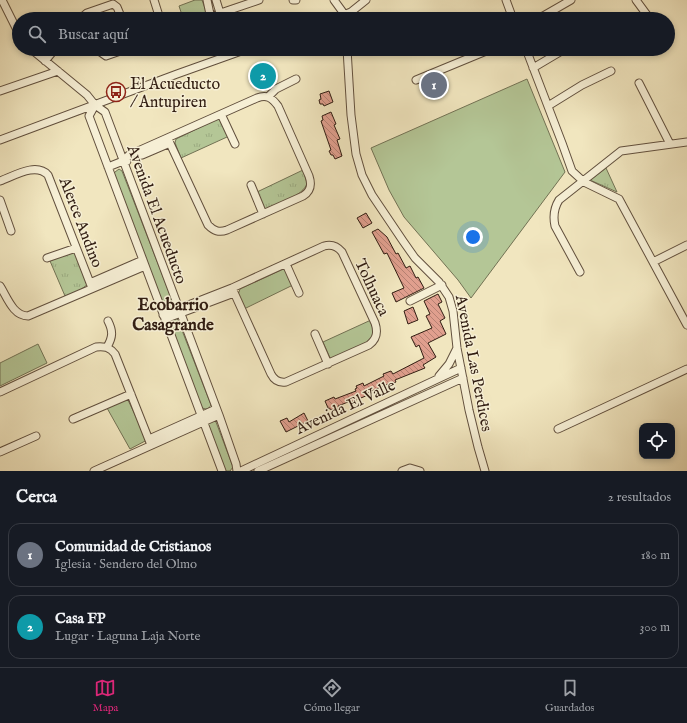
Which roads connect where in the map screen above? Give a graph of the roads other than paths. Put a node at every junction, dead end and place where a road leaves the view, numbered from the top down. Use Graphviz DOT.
graph roads {
  1 [pos="2,0"];
  2 [pos="154,0"];
  3 [pos="207,0"];
  4 [pos="216,0"];
  5 [pos="259,0"];
  6 [pos="293,0"];
  7 [pos="296,0"];
  8 [pos="334,0"];
  9 [pos="366,0"];
  10 [pos="506,0"];
  11 [pos="571,0"];
  12 [pos="636,0"];
  13 [pos="90,12"];
  14 [pos="119,12"];
  15 [pos="158,12"];
  16 [pos="208,12"];
  17 [pos="219,12"];
  18 [pos="230,12"];
  19 [pos="341,12"];
  20 [pos="352,12"];
  21 [pos="510,12"];
  22 [pos="550,12"];
  23 [pos="645,12"];
  24 [pos="12,20"];
  25 [pos="39,56"];
  26 [pos="49,56"];
  27 [pos="223,56"];
  28 [pos="347,56"];
  29 [pos="474,56"];
  30 [pos="529,56"];
  31 [pos="553,56"];
  32 [pos="45,61"];
  33 [pos="533,68"];
  34 [pos="58,71"];
  35 [pos="611,71"];
  36 [pos="296,79"];
  37 [pos="416,80"];
  38 [pos="639,83"];
  39 [pos="0,91"];
  40 [pos="268,97"];
  41 [pos="95,105"];
  42 [pos="548,106"];
  43 [pos="221,114"];
  44 [pos="0,140"];
  45 [pos="169,141"];
  46 [pos="687,142"];
  47 [pos="235,144"];
  48 [pos="670,144"];
  49 [pos="123,161"];
  50 [pos="108,167"];
  51 [pos="0,181"];
  52 [pos="584,182"];
  53 [pos="251,185"];
  54 [pos="0,200"];
  55 [pos="263,214"];
  56 [pos="11,231"];
  57 [pos="687,245"];
  58 [pos="76,248"];
  59 [pos="47,258"];
  60 [pos="653,262"];
  61 [pos="144,263"];
  62 [pos="286,264"];
  63 [pos="580,272"];
  64 [pos="442,285"];
  65 [pos="0,286"];
  66 [pos="91,286"];
  67 [pos="233,291"];
  68 [pos="299,293"];
  69 [pos="410,301"];
  70 [pos="179,311"];
  71 [pos="164,317"];
  72 [pos="108,321"];
  73 [pos="686,321"];
  74 [pos="315,334"];
  75 [pos="107,347"];
  76 [pos="457,348"];
  77 [pos="328,364"];
  78 [pos="461,368"];
  79 [pos="687,369"];
  80 [pos="463,378"];
  81 [pos="437,379"];
  82 [pos="0,392"];
  83 [pos="131,394"];
  84 [pos="218,412"];
  85 [pos="363,413"];
  86 [pos="72,419"];
  87 [pos="202,419"];
  88 [pos="367,421"];
  89 [pos="558,429"];
  90 [pos="36,436"];
  91 [pos="310,438"];
  92 [pos="150,442"];
  93 [pos="313,446"];
  94 [pos="0,452"];
  95 [pos="418,470"];
  96 [pos="94,471"];
  97 [pos="222,471"];
  98 [pos="237,471"];
  99 [pos="241,471"];
  100 [pos="258,471"];
  101 [pos="402,471"];
  102 [pos="485,471"];
  1 -- 24 [label="street"];
  2 -- 15 [label="street"];
  3 -- 16 [label="street"];
  4 -- 17 [label="street"];
  5 -- 18 [label="street"];
  6 -- 7 [label="street"];
  8 -- 19 [label="street"];
  9 -- 20 [label="street"];
  10 -- 21 [label="street"];
  11 -- 22 [label="street"];
  12 -- 23 [label="street"];
  13 -- 14 [label="street"];
  25 -- 32 [label="street, Avenida El Acueducto"];
  26 -- 32 [label="street"];
  27 -- 41 [label="street"];
  28 -- 64 [label="street, Avenida Las Perdices"];
  29 -- 37 [label="street"];
  30 -- 33 [label="street"];
  31 -- 33 [label="street"];
  32 -- 34 [label="street, Avenida El Acueducto"];
  33 -- 42 [label="street"];
  34 -- 39 [label="street"];
  34 -- 41 [label="street, Avenida El Acueducto"];
  35 -- 42 [label="street"];
  36 -- 40 [label="street"];
  38 -- 48 [label="street"];
  40 -- 43 [label="street"];
  40 -- 55 [label="street"];
  41 -- 44 [label="street"];
  41 -- 49 [label="street, Avenida El Acueducto"];
  41 -- 50 [label="street, Avenida El Acueducto"];
  42 -- 52 [label="street"];
  43 -- 45 [label="street"];
  43 -- 47 [label="street"];
  45 -- 49 [label="street"];
  45 -- 55 [label="street"];
  46 -- 48 [label="street"];
  48 -- 52 [label="street"];
  49 -- 50 [label="street"];
  49 -- 70 [label="street, Avenida El Acueducto"];
  50 -- 61 [label="street, Avenida El Acueducto"];
  51 -- 58 [label="street, Alerce Andino"];
  52 -- 60 [label="street"];
  52 -- 63 [label="street"];
  53 -- 55 [label="street"];
  54 -- 56 [label="street"];
  57 -- 60 [label="street"];
  58 -- 59 [label="street"];
  58 -- 66 [label="street, Alerce Andino"];
  60 -- 73 [label="street"];
  61 -- 66 [label="street, Alerce Andino"];
  61 -- 71 [label="street, Avenida El Acueducto"];
  62 -- 67 [label="street, Tolhuaca"];
  62 -- 68 [label="street"];
  62 -- 77 [label="street, Tolhuaca"];
  64 -- 69 [label="street"];
  64 -- 76 [label="street, Avenida Las Perdices"];
  65 -- 66 [label="street, Alerce Andino"];
  67 -- 70 [label="street"];
  67 -- 77 [label="street, Tolhuaca"];
  70 -- 71 [label="street"];
  70 -- 84 [label="street, Avenida El Acueducto"];
  71 -- 87 [label="street, Avenida El Acueducto"];
  72 -- 75 [label="street"];
  74 -- 77 [label="street"];
  75 -- 82 [label="street"];
  75 -- 83 [label="street"];
  76 -- 78 [label="street, Avenida Las Perdices"];
  76 -- 81 [label="street"];
  78 -- 80 [label="street, Avenida Las Perdices"];
  78 -- 81 [label="street, Avenida El Valle"];
  79 -- 89 [label="street"];
  80 -- 88 [label="street, Avenida El Valle"];
  80 -- 102 [label="street, Avenida Las Perdices"];
  81 -- 85 [label="street, Avenida El Valle"];
  83 -- 86 [label="street"];
  83 -- 92 [label="street"];
  84 -- 87 [label="street"];
  84 -- 98 [label="street, Avenida El Acueducto"];
  85 -- 88 [label="street"];
  85 -- 91 [label="street, Avenida El Valle"];
  87 -- 92 [label="street"];
  87 -- 97 [label="street, Avenida El Acueducto"];
  88 -- 93 [label="street, Avenida El Valle"];
  90 -- 94 [label="street"];
  91 -- 93 [label="street"];
  91 -- 99 [label="street, Avenida El Valle"];
  92 -- 96 [label="street"];
  93 -- 100 [label="street, Avenida El Valle"];
  95 -- 101 [label="street"];
}
